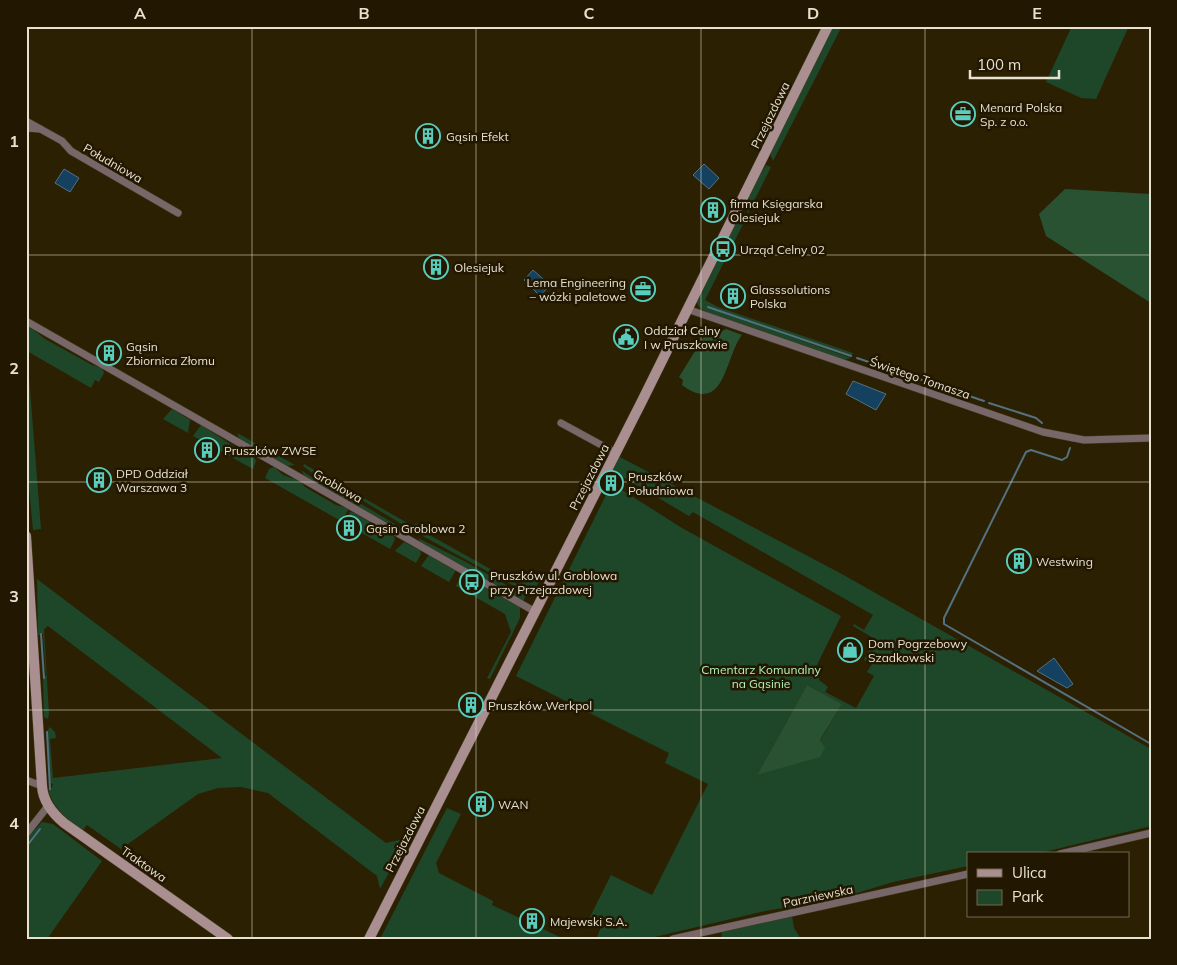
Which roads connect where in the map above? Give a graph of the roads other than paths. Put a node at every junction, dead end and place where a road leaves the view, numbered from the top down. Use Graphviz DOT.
graph roads {
  1 [pos="828,26"];
  2 [pos="26,122"];
  3 [pos="26,128"];
  4 [pos="40,129"];
  5 [pos="178,213"];
  6 [pos="687,310"];
  7 [pos="26,321"];
  8 [pos="561,423"];
  9 [pos="1151,438"];
  10 [pos="616,453"];
  11 [pos="26,536"];
  12 [pos="28,599"];
  13 [pos="534,611"];
  14 [pos="30,658"];
  15 [pos="26,780"];
  16 [pos="42,786"];
  17 [pos="48,806"];
  18 [pos="1151,833"];
  19 [pos="26,834"];
  20 [pos="1069,852"];
  21 [pos="967,874"];
  22 [pos="228,939"];
  23 [pos="369,939"];
  24 [pos="673,939"];
  1 -- 6 [label="street, Przejazdowa"];
  2 -- 4 [label="street, Południowa"];
  3 -- 4 [label="street, Południowa"];
  4 -- 5 [label="street, Południowa"];
  6 -- 9 [label="street, Świętego Tomasza"];
  6 -- 10 [label="street, Przejazdowa"];
  7 -- 13 [label="street, Groblowa"];
  8 -- 10 [label="street"];
  10 -- 13 [label="street, Przejazdowa"];
  11 -- 12 [label="street"];
  12 -- 14 [label="street"];
  13 -- 23 [label="street, Przejazdowa"];
  14 -- 16 [label="street"];
  15 -- 16 [label="street"];
  16 -- 17 [label="street"];
  17 -- 19 [label="street"];
  17 -- 22 [label="street, Traktowa"];
  18 -- 20 [label="street"];
  21 -- 24 [label="street, Parzniewska"];
}
